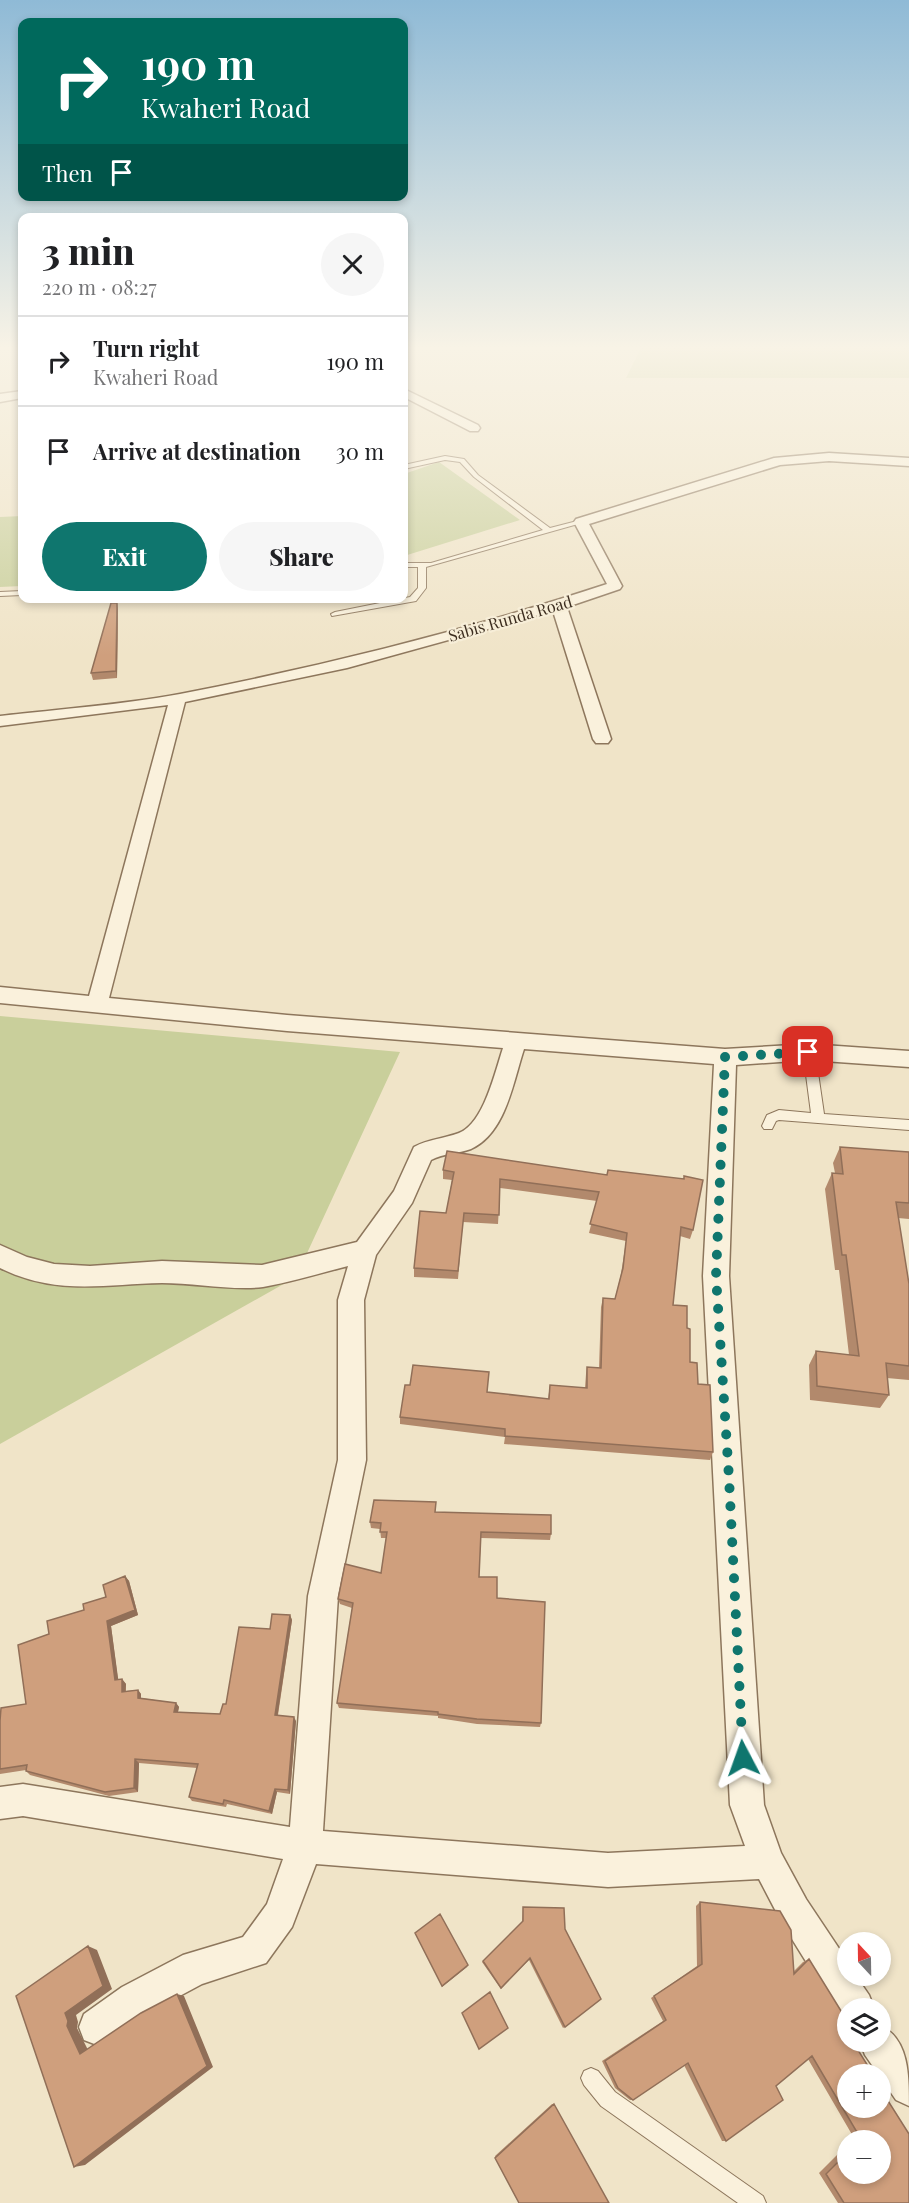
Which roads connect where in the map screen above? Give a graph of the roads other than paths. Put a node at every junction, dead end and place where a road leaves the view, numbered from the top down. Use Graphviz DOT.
graph roads {
  1 [pos="909,462"];
  2 [pos="408,466"];
  3 [pos="581,522"];
  4 [pos="549,531"];
  5 [pos="408,565"];
  6 [pos="422,565"];
  7 [pos="18,593"];
  8 [pos="0,594"];
  9 [pos="408,600"];
  10 [pos="392,603"];
  11 [pos="559,605"];
  12 [pos="335,614"];
  13 [pos="178,699"];
  14 [pos="0,721"];
  15 [pos="602,740"];
  16 [pos="0,995"];
  17 [pos="97,1005"];
  18 [pos="516,1041"];
  19 [pos="808,1052"];
  20 [pos="725,1057"];
  21 [pos="909,1059"];
  22 [pos="818,1117"];
  23 [pos="909,1125"];
  24 [pos="768,1126"];
  25 [pos="365,1251"];
  26 [pos="0,1256"];
  27 [pos="0,1803"];
  28 [pos="305,1846"];
  29 [pos="768,1862"];
  30 [pos="850,1998"];
  31 [pos="97,2027"];
  32 [pos="885,2052"];
  33 [pos="591,2078"];
  34 [pos="909,2087"];
  35 [pos="756,2203"];
  1 -- 3 [label="street"];
  2 -- 4 [label="lane"];
  3 -- 4 [label="lane"];
  3 -- 11 [label="street, Sabis Runda Road"];
  4 -- 6 [label="lane"];
  5 -- 6 [label="lane"];
  6 -- 9 [label="lane"];
  7 -- 8 [label="lane"];
  10 -- 12 [label="lane"];
  11 -- 13 [label="street, Sabis Runda Road"];
  11 -- 15 [label="street"];
  13 -- 14 [label="street, Sabis Runda Road"];
  13 -- 17 [label="street"];
  16 -- 17 [label="street"];
  17 -- 18 [label="street"];
  18 -- 20 [label="street"];
  18 -- 25 [label="street"];
  19 -- 20 [label="street"];
  19 -- 21 [label="street"];
  19 -- 22 [label="lane"];
  20 -- 29 [label="street"];
  22 -- 23 [label="lane"];
  22 -- 24 [label="lane"];
  25 -- 26 [label="street"];
  25 -- 28 [label="street"];
  27 -- 28 [label="street"];
  28 -- 29 [label="street"];
  28 -- 31 [label="street"];
  29 -- 30 [label="street"];
  32 -- 34 [label="street"];
  33 -- 35 [label="lane"];
}
